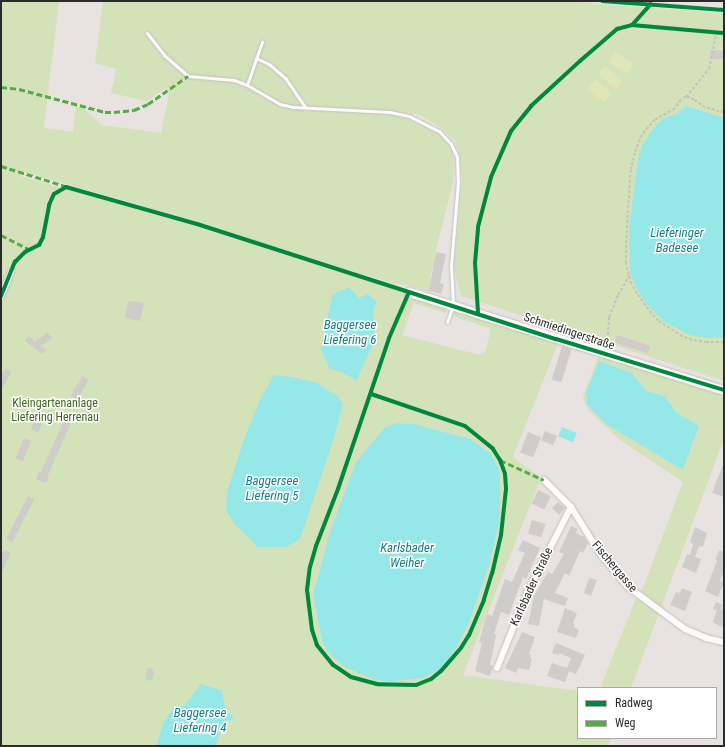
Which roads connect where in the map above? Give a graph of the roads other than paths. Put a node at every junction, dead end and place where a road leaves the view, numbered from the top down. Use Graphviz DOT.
graph roads {
  1 [pos="147,33"];
  2 [pos="262,42"];
  3 [pos="256,58"];
  4 [pos="247,85"];
  5 [pos="305,107"];
  6 [pos="11,272"];
  7 [pos="409,292"];
  8 [pos="1,296"];
  9 [pos="453,305"];
  10 [pos="447,322"];
  11 [pos="724,390"];
  12 [pos="544,480"];
  13 [pos="571,507"];
  14 [pos="724,642"];
  15 [pos="497,668"];
  1 -- 4 [label="lane"];
  2 -- 3 [label="lane"];
  3 -- 4 [label="lane"];
  3 -- 5 [label="lane"];
  4 -- 5 [label="lane"];
  5 -- 9 [label="lane"];
  6 -- 8 [label="street"];
  7 -- 9 [label="street, Schmiedingerstraße"];
  9 -- 10 [label="lane"];
  9 -- 11 [label="street, Schmiedingerstraße"];
  12 -- 13 [label="street, Fischergasse"];
  13 -- 14 [label="street, Fischergasse"];
  13 -- 15 [label="street, Karlsbader Straße"];
}
